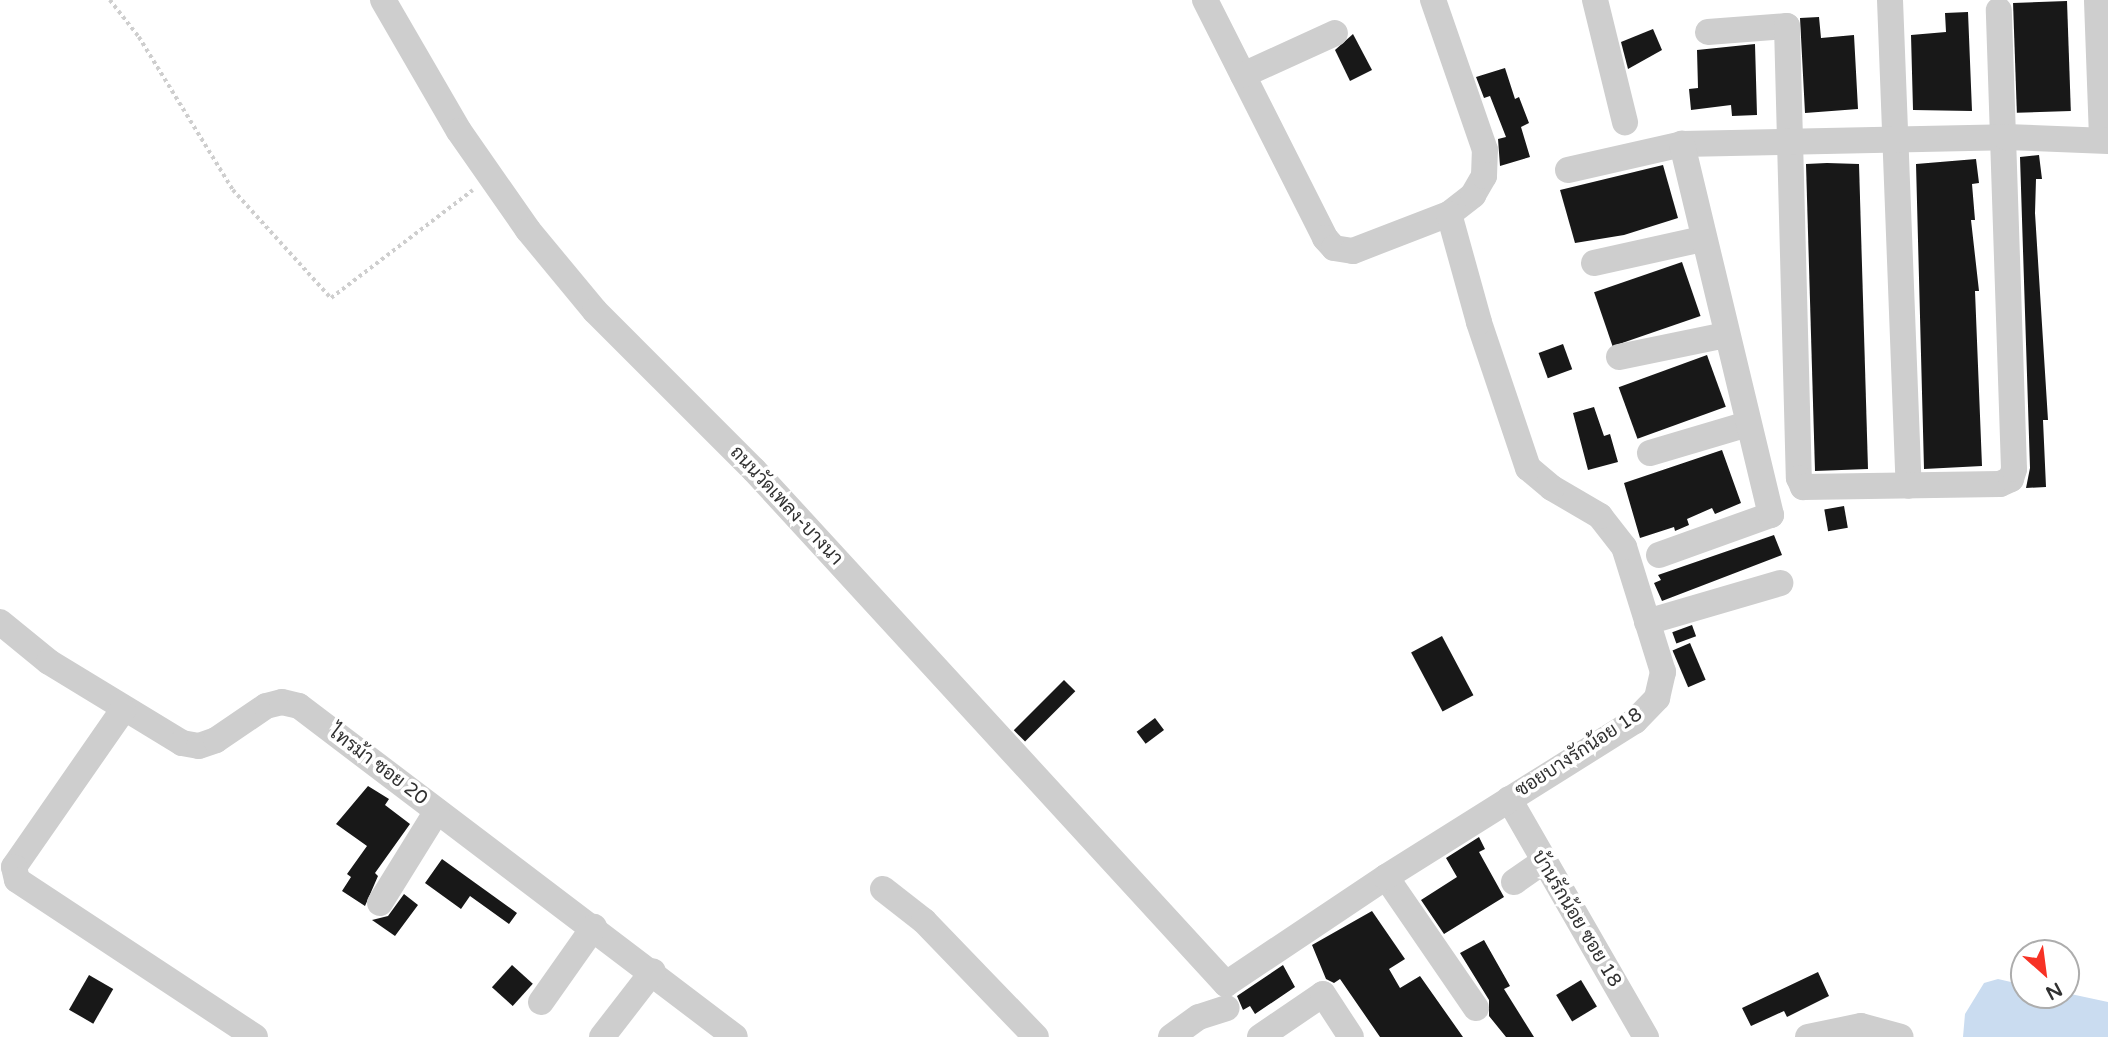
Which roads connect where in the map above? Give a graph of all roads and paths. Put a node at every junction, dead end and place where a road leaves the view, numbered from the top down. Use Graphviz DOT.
graph roads {
  1 [pos="110,0"];
  2 [pos="383,0"];
  3 [pos="1205,0"];
  4 [pos="1433,0"];
  5 [pos="1595,0"];
  6 [pos="1890,0"];
  7 [pos="2097,1"];
  8 [pos="1999,10"];
  9 [pos="1708,32"];
  10 [pos="1335,33"];
  11 [pos="1243,75"];
  12 [pos="1625,121"];
  13 [pos="2006,137"];
  14 [pos="1896,139"];
  15 [pos="2105,140"];
  16 [pos="1682,144"];
  17 [pos="1793,144"];
  18 [pos="1568,170"];
  19 [pos="491,176"];
  20 [pos="1449,214"];
  21 [pos="1702,239"];
  22 [pos="1594,263"];
  23 [pos="1726,335"];
  24 [pos="1619,357"];
  25 [pos="1748,424"];
  26 [pos="1650,453"];
  27 [pos="1909,486"];
  28 [pos="1659,555"];
  29 [pos="1780,583"];
  30 [pos="0,621"];
  31 [pos="1647,622"];
  32 [pos="123,710"];
  33 [pos="1509,799"];
  34 [pos="437,811"];
  35 [pos="1543,862"];
  36 [pos="1386,877"];
  37 [pos="1514,882"];
  38 [pos="883,889"];
  39 [pos="380,902"];
  40 [pos="594,927"];
  41 [pos="653,971"];
  42 [pos="1227,996"];
  43 [pos="541,1002"];
  44 [pos="1476,1009"];
  45 [pos="1858,1031"];
  46 [pos="255,1037"];
  47 [pos="602,1037"];
  48 [pos="735,1037"];
  49 [pos="1036,1037"];
  50 [pos="1171,1037"];
  51 [pos="1246,1037"];
  52 [pos="1260,1037"];
  53 [pos="1351,1037"];
  54 [pos="1646,1037"];
  55 [pos="1808,1037"];
  56 [pos="1901,1037"];
  1 -- 19 [label="path"];
  2 -- 19 [label="street, ถนนวัดเพลง-บางนา"];
  3 -- 11 [label="street"];
  4 -- 20 [label="street"];
  5 -- 12 [label="street"];
  6 -- 14 [label="street"];
  7 -- 15 [label="street"];
  8 -- 13 [label="street"];
  9 -- 17 [label="street"];
  10 -- 11 [label="street"];
  11 -- 20 [label="street"];
  13 -- 14 [label="street"];
  13 -- 15 [label="street"];
  13 -- 27 [label="street"];
  14 -- 17 [label="street"];
  14 -- 27 [label="street"];
  16 -- 17 [label="street"];
  16 -- 18 [label="street"];
  16 -- 21 [label="street"];
  17 -- 27 [label="street"];
  19 -- 42 [label="street, ถนนวัดเพลง-บางนา"];
  20 -- 31 [label="street, ซอยบางรักน้อย 18"];
  21 -- 22 [label="street"];
  21 -- 23 [label="street"];
  23 -- 24 [label="street"];
  23 -- 25 [label="street"];
  25 -- 26 [label="street"];
  25 -- 28 [label="street"];
  29 -- 31 [label="street"];
  30 -- 32 [label="street, ไทรม้า ซอย 20"];
  31 -- 33 [label="street, ซอยบางรักน้อย 18"];
  32 -- 34 [label="street, ไทรม้า ซอย 20"];
  32 -- 46 [label="street"];
  33 -- 35 [label="street, บ้านรักน้อย ซอย 18"];
  33 -- 36 [label="street, ซอยบางรักน้อย 18"];
  34 -- 39 [label="street"];
  34 -- 40 [label="street, ไทรม้า ซอย 20"];
  35 -- 37 [label="street"];
  35 -- 54 [label="street, บ้านรักน้อย ซอย 18"];
  36 -- 42 [label="street, ซอยบางรักน้อย 18"];
  36 -- 44 [label="street"];
  38 -- 49 [label="street"];
  40 -- 41 [label="street, ไทรม้า ซอย 20"];
  40 -- 43 [label="street"];
  41 -- 47 [label="street"];
  41 -- 48 [label="street, ไทรม้า ซอย 20"];
  42 -- 50 [label="street"];
  42 -- 51 [label="street, ถนนวัดเพลง-บางนา"];
  45 -- 55 [label="street"];
  45 -- 56 [label="street"];
  52 -- 53 [label="street"];
}
